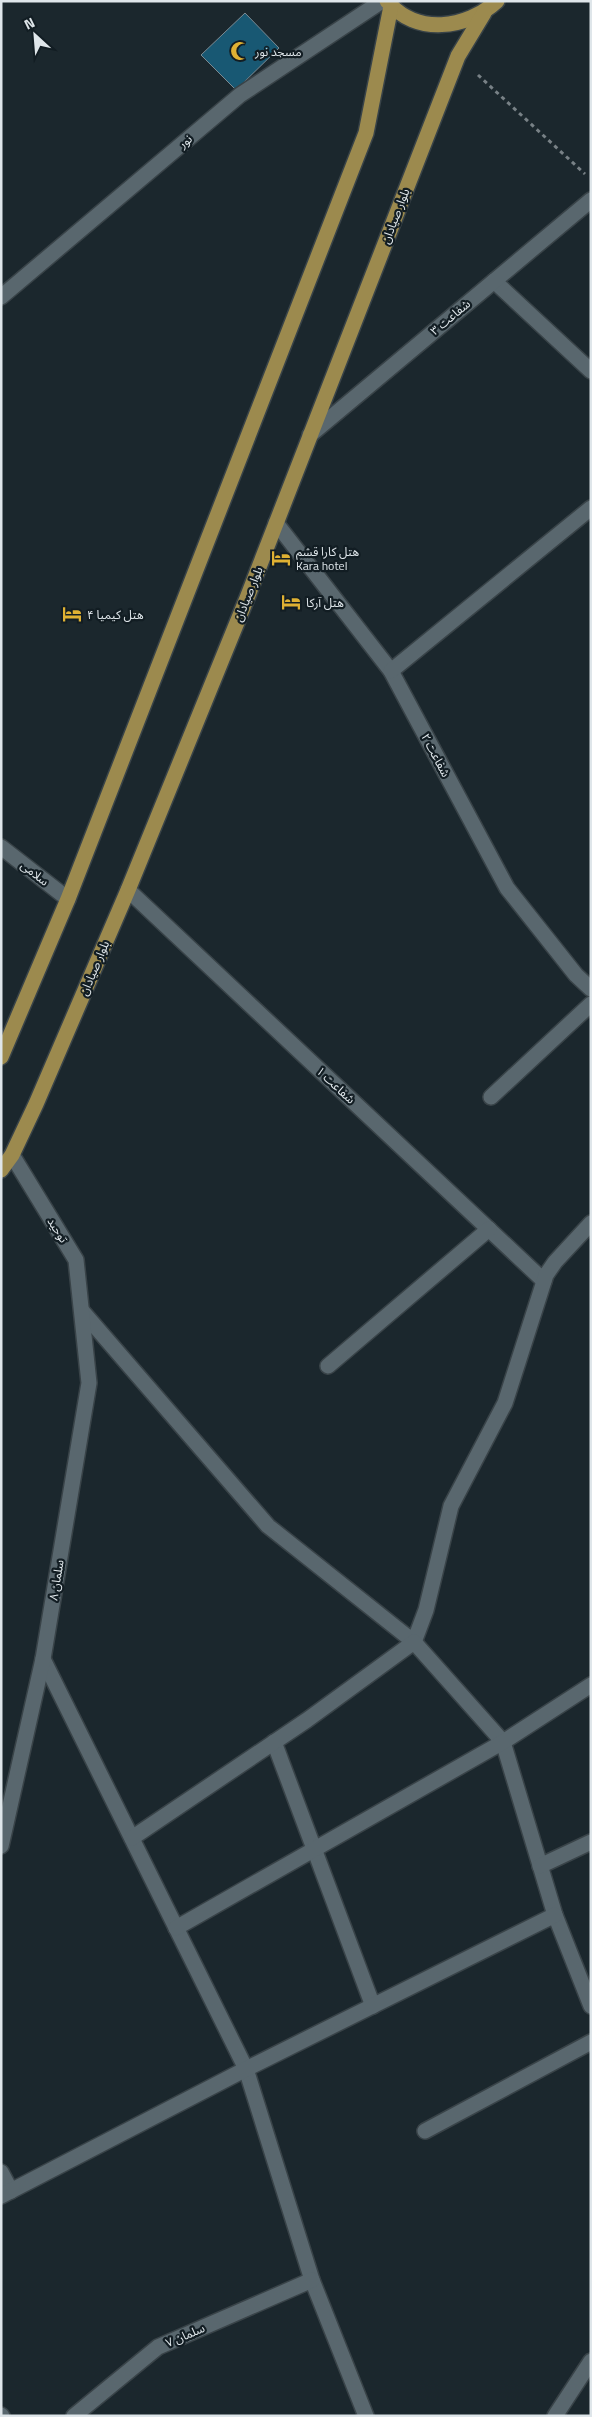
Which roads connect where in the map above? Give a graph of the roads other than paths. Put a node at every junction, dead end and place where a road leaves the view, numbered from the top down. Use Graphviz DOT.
graph roads {
  1 [pos="497,1"];
  2 [pos="387,3"];
  3 [pos="484,13"];
  4 [pos="591,200"];
  5 [pos="494,281"];
  6 [pos="1,297"];
  7 [pos="591,371"];
  8 [pos="310,435"];
  9 [pos="591,508"];
  10 [pos="276,523"];
  11 [pos="392,671"];
  12 [pos="1,847"];
  13 [pos="128,890"];
  14 [pos="68,899"];
  15 [pos="591,989"];
  16 [pos="591,1004"];
  17 [pos="1,1057"];
  18 [pos="491,1097"];
  19 [pos="12,1155"];
  20 [pos="1,1170"];
  21 [pos="591,1223"];
  22 [pos="489,1229"];
  23 [pos="544,1281"];
  24 [pos="82,1311"];
  25 [pos="328,1366"];
  26 [pos="414,1642"];
  27 [pos="43,1659"];
  28 [pos="591,1685"];
  29 [pos="274,1742"];
  30 [pos="503,1742"];
  31 [pos="132,1838"];
  32 [pos="591,1842"];
  33 [pos="1,1846"];
  34 [pos="314,1851"];
  35 [pos="540,1866"];
  36 [pos="555,1915"];
  37 [pos="176,1928"];
  38 [pos="373,2006"];
  39 [pos="591,2006"];
  40 [pos="591,2042"];
  41 [pos="246,2069"];
  42 [pos="425,2131"];
  43 [pos="1,2172"];
  44 [pos="6,2193"];
  45 [pos="312,2280"];
  46 [pos="591,2361"];
  47 [pos="74,2416"];
  48 [pos="366,2416"];
  49 [pos="555,2416"];
  1 -- 3 [label="main road"];
  2 -- 3 [label="main road"];
  2 -- 6 [label="street, نور"];
  2 -- 14 [label="main road"];
  3 -- 8 [label="main road, بلوار صیادان"];
  4 -- 5 [label="street, شفاعت ۳"];
  5 -- 7 [label="street"];
  5 -- 8 [label="street, شفاعت ۳"];
  8 -- 10 [label="main road, بلوار صیادان"];
  9 -- 11 [label="street"];
  10 -- 11 [label="street, شفاعت ۲"];
  10 -- 13 [label="main road, بلوار صیادان"];
  11 -- 15 [label="street, شفاعت ۲"];
  12 -- 14 [label="street, سلامی"];
  13 -- 19 [label="main road, بلوار صیادان"];
  13 -- 22 [label="street, شفاعت ۱"];
  14 -- 17 [label="main road"];
  16 -- 18 [label="street"];
  19 -- 20 [label="main road, بلوار صیادان"];
  19 -- 24 [label="street, توحید"];
  21 -- 23 [label="street"];
  22 -- 23 [label="street, شفاعت ۱"];
  22 -- 25 [label="street"];
  23 -- 26 [label="street"];
  24 -- 26 [label="street"];
  24 -- 27 [label="street, سلمان ۸"];
  26 -- 29 [label="street"];
  26 -- 30 [label="street"];
  27 -- 31 [label="street"];
  27 -- 33 [label="street, سلمان ۸"];
  28 -- 30 [label="street"];
  29 -- 31 [label="street"];
  29 -- 34 [label="street"];
  30 -- 34 [label="street"];
  30 -- 35 [label="street"];
  31 -- 37 [label="street"];
  32 -- 35 [label="street"];
  34 -- 37 [label="street"];
  34 -- 38 [label="street"];
  35 -- 36 [label="street"];
  36 -- 38 [label="street"];
  36 -- 39 [label="street"];
  37 -- 41 [label="street"];
  38 -- 41 [label="street"];
  40 -- 42 [label="street"];
  41 -- 44 [label="street"];
  41 -- 45 [label="street"];
  43 -- 44 [label="street"];
  45 -- 47 [label="street, سلمان ۷"];
  45 -- 48 [label="street"];
  46 -- 49 [label="street"];
}
